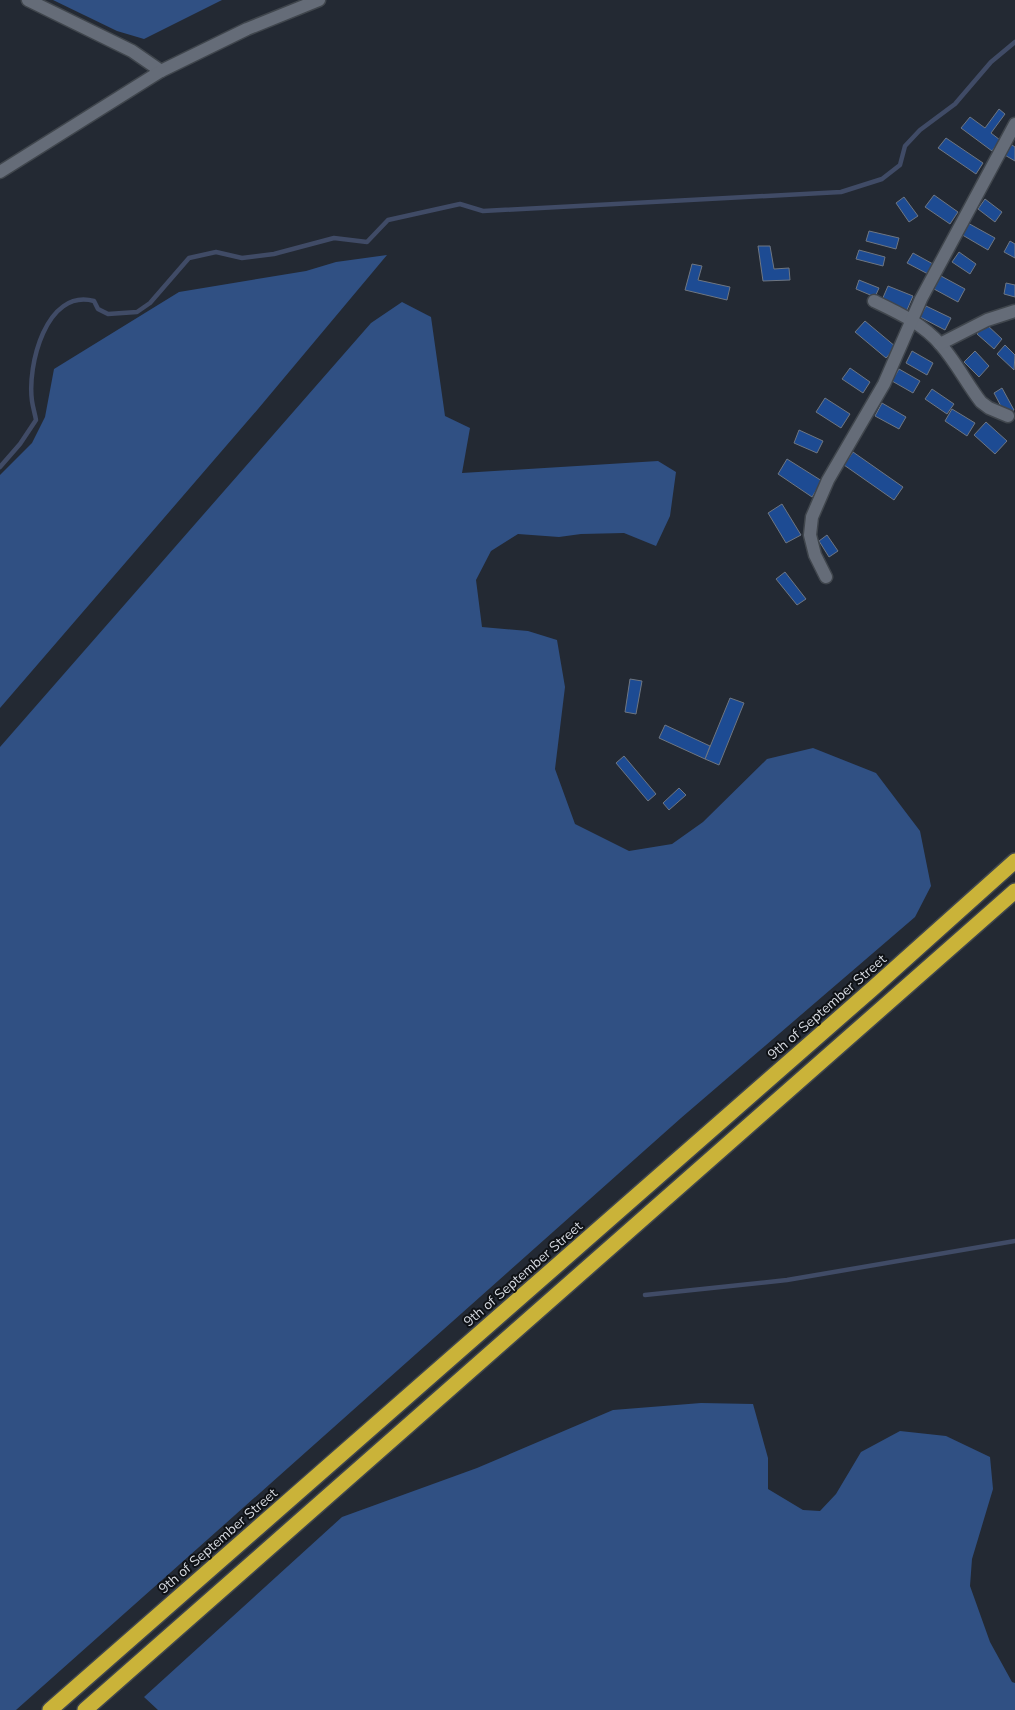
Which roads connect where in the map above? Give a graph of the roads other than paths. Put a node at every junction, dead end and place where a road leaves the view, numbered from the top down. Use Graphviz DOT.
graph roads {
  1 [pos="28,0"];
  2 [pos="319,0"];
  3 [pos="161,71"];
  4 [pos="1015,124"];
  5 [pos="0,172"];
  6 [pos="874,301"];
  7 [pos="1015,312"];
  8 [pos="912,319"];
  9 [pos="940,344"];
  10 [pos="1008,416"];
  11 [pos="826,577"];
  12 [pos="1015,860"];
  13 [pos="1015,891"];
  14 [pos="50,1710"];
  15 [pos="85,1710"];
  1 -- 3 [label="street"];
  2 -- 3 [label="street"];
  3 -- 5 [label="street"];
  4 -- 8 [label="street"];
  6 -- 8 [label="street"];
  7 -- 9 [label="street"];
  8 -- 9 [label="street"];
  8 -- 11 [label="street"];
  9 -- 10 [label="street"];
  12 -- 14 [label="highway, 9th of September Street"];
  13 -- 15 [label="highway"];
}
